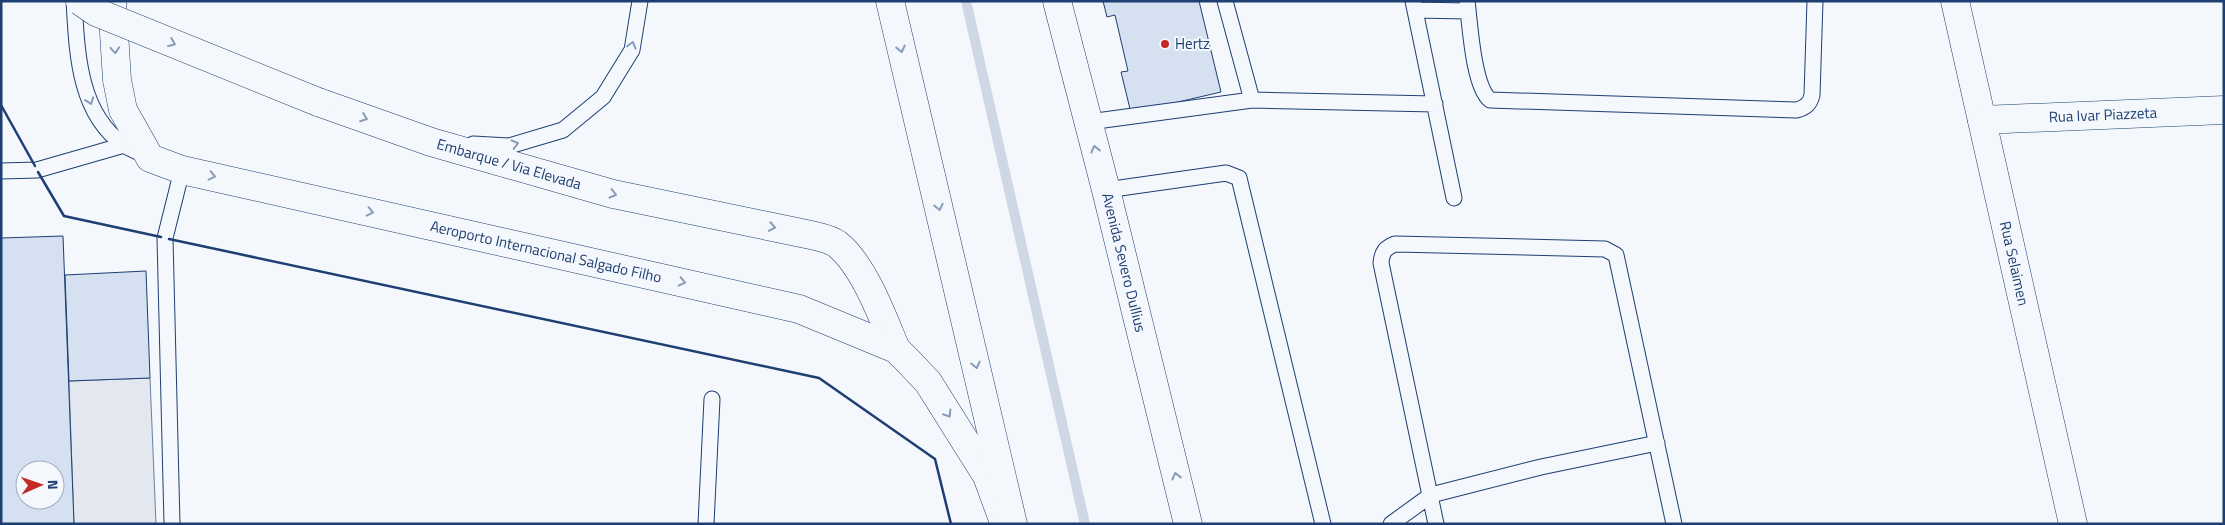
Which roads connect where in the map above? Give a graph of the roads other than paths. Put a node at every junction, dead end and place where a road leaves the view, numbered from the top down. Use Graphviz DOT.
graph roads {
  1 [pos="74,1"];
  2 [pos="80,1"];
  3 [pos="112,1"];
  4 [pos="640,1"];
  5 [pos="890,1"];
  6 [pos="1057,1"];
  7 [pos="1225,1"];
  8 [pos="1815,1"];
  9 [pos="1955,1"];
  10 [pos="1414,6"];
  11 [pos="1468,6"];
  12 [pos="1252,100"];
  13 [pos="1435,104"];
  14 [pos="2224,110"];
  15 [pos="1982,120"];
  16 [pos="1089,122"];
  17 [pos="431,142"];
  18 [pos="124,144"];
  19 [pos="150,158"];
  20 [pos="182,170"];
  21 [pos="1,171"];
  22 [pos="1106,190"];
  23 [pos="1454,198"];
  24 [pos="896,349"];
  25 [pos="712,399"];
  26 [pos="1657,443"];
  27 [pos="1431,495"];
  28 [pos="172,524"];
  29 [pos="706,524"];
  30 [pos="1005,524"];
  31 [pos="1013,524"];
  32 [pos="1188,524"];
  33 [pos="1323,524"];
  34 [pos="1391,524"];
  35 [pos="1436,524"];
  36 [pos="1674,524"];
  37 [pos="2073,524"];
  1 -- 18 [label="lane, one-way"];
  2 -- 17 [label="street, Embarque / Via Elevada, one-way, bridge"];
  3 -- 19 [label="street, one-way"];
  17 -- 4 [label="lane, one-way"];
  5 -- 31 [label="street, one-way"];
  6 -- 16 [label="street, Avenida Severo Dullius"];
  7 -- 12 [label="lane"];
  8 -- 11 [label="lane"];
  9 -- 15 [label="street, Rua Selaimen"];
  10 -- 11 [label="lane"];
  10 -- 13 [label="lane"];
  12 -- 13 [label="lane"];
  12 -- 16 [label="lane"];
  13 -- 23 [label="lane"];
  14 -- 15 [label="street, Rua Ivar Piazzeta"];
  15 -- 37 [label="street, Rua Selaimen"];
  22 -- 16 [label="street, Avenida Severo Dullius, one-way"];
  17 -- 24 [label="street, Embarque / Via Elevada, one-way"];
  18 -- 19 [label="lane"];
  18 -- 21 [label="lane"];
  19 -- 20 [label="street, Aeroporto Internacional Salgado Filho"];
  20 -- 24 [label="street, Aeroporto Internacional Salgado Filho, one-way"];
  20 -- 28 [label="lane"];
  32 -- 22 [label="street, Avenida Severo Dullius, one-way"];
  22 -- 33 [label="lane"];
  24 -- 30 [label="street, Aeroporto Internacional Salgado Filho, one-way"];
  25 -- 29 [label="lane"];
  26 -- 27 [label="lane"];
  26 -- 27 [label="lane"];
  26 -- 36 [label="lane"];
  27 -- 34 [label="lane"];
  27 -- 35 [label="lane"];
}
